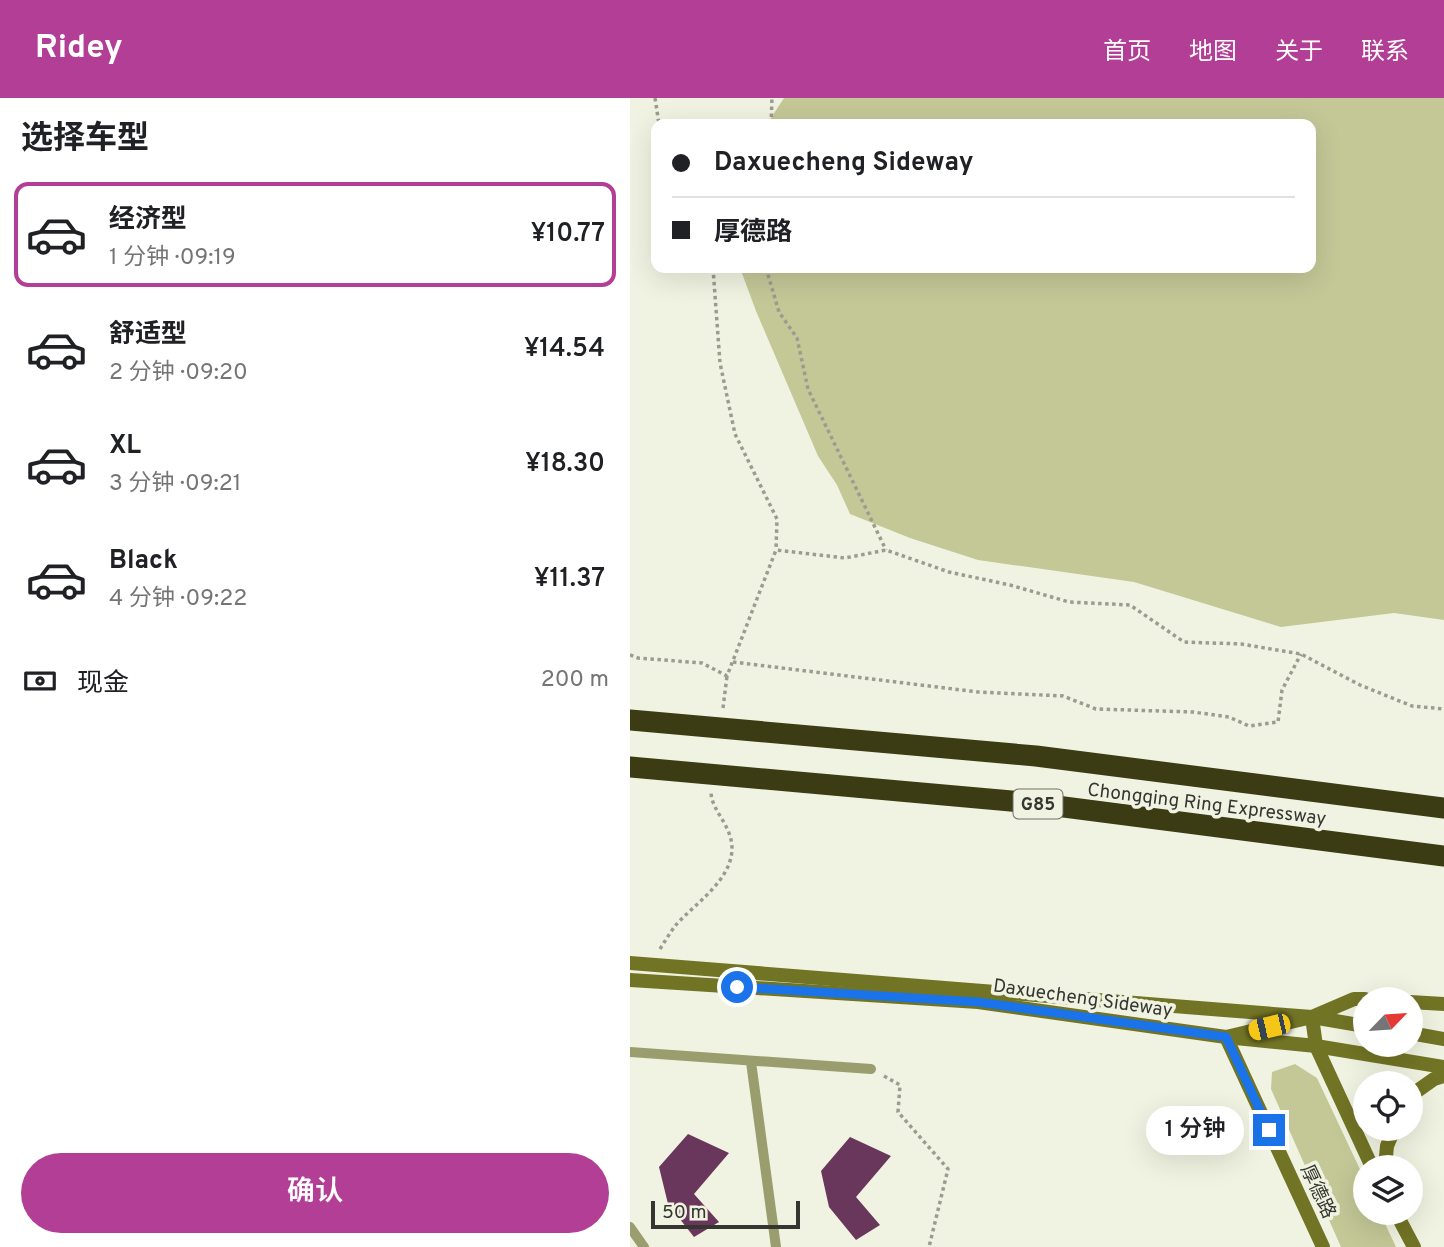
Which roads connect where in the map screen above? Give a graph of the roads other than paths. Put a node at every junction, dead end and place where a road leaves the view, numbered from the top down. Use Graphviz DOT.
graph roads {
  1 [pos="630,720"];
  2 [pos="630,767"];
  3 [pos="1444,808"];
  4 [pos="1444,856"];
  5 [pos="630,963"];
  6 [pos="630,981"];
  7 [pos="1353,999"];
  8 [pos="1423,1003"];
  9 [pos="1444,1004"];
  10 [pos="1312,1017"];
  11 [pos="1353,1024"];
  12 [pos="1423,1035"];
  13 [pos="1226,1037"];
  14 [pos="1444,1039"];
  15 [pos="1316,1046"];
  16 [pos="630,1052"];
  17 [pos="751,1062"];
  18 [pos="1444,1067"];
  19 [pos="871,1069"];
  20 [pos="1444,1076"];
  21 [pos="1423,1087"];
  22 [pos="1366,1155"];
  23 [pos="1402,1225"];
  24 [pos="630,1227"];
  25 [pos="644,1247"];
  26 [pos="776,1247"];
  27 [pos="1323,1247"];
  28 [pos="1414,1247"];
  1 -- 3 [label="highway, Chongqing Ring Expressway"];
  2 -- 4 [label="highway, Chongqing Ring Expressway / G85"];
  5 -- 10 [label="street, Daxuecheng Sideway"];
  6 -- 13 [label="street, Daxuecheng Sideway"];
  7 -- 10 [label="street"];
  8 -- 9 [label="street"];
  10 -- 11 [label="street, Daxuecheng Sideway"];
  10 -- 13 [label="street"];
  10 -- 15 [label="street"];
  12 -- 14 [label="street"];
  13 -- 15 [label="street, Daxuecheng Sideway"];
  13 -- 27 [label="street, 厚德路"];
  15 -- 18 [label="street, Daxuecheng Sideway"];
  15 -- 22 [label="street"];
  16 -- 17 [label="lane"];
  17 -- 19 [label="lane"];
  17 -- 26 [label="lane"];
  20 -- 21 [label="street"];
  23 -- 28 [label="street"];
  24 -- 25 [label="lane"];
}
